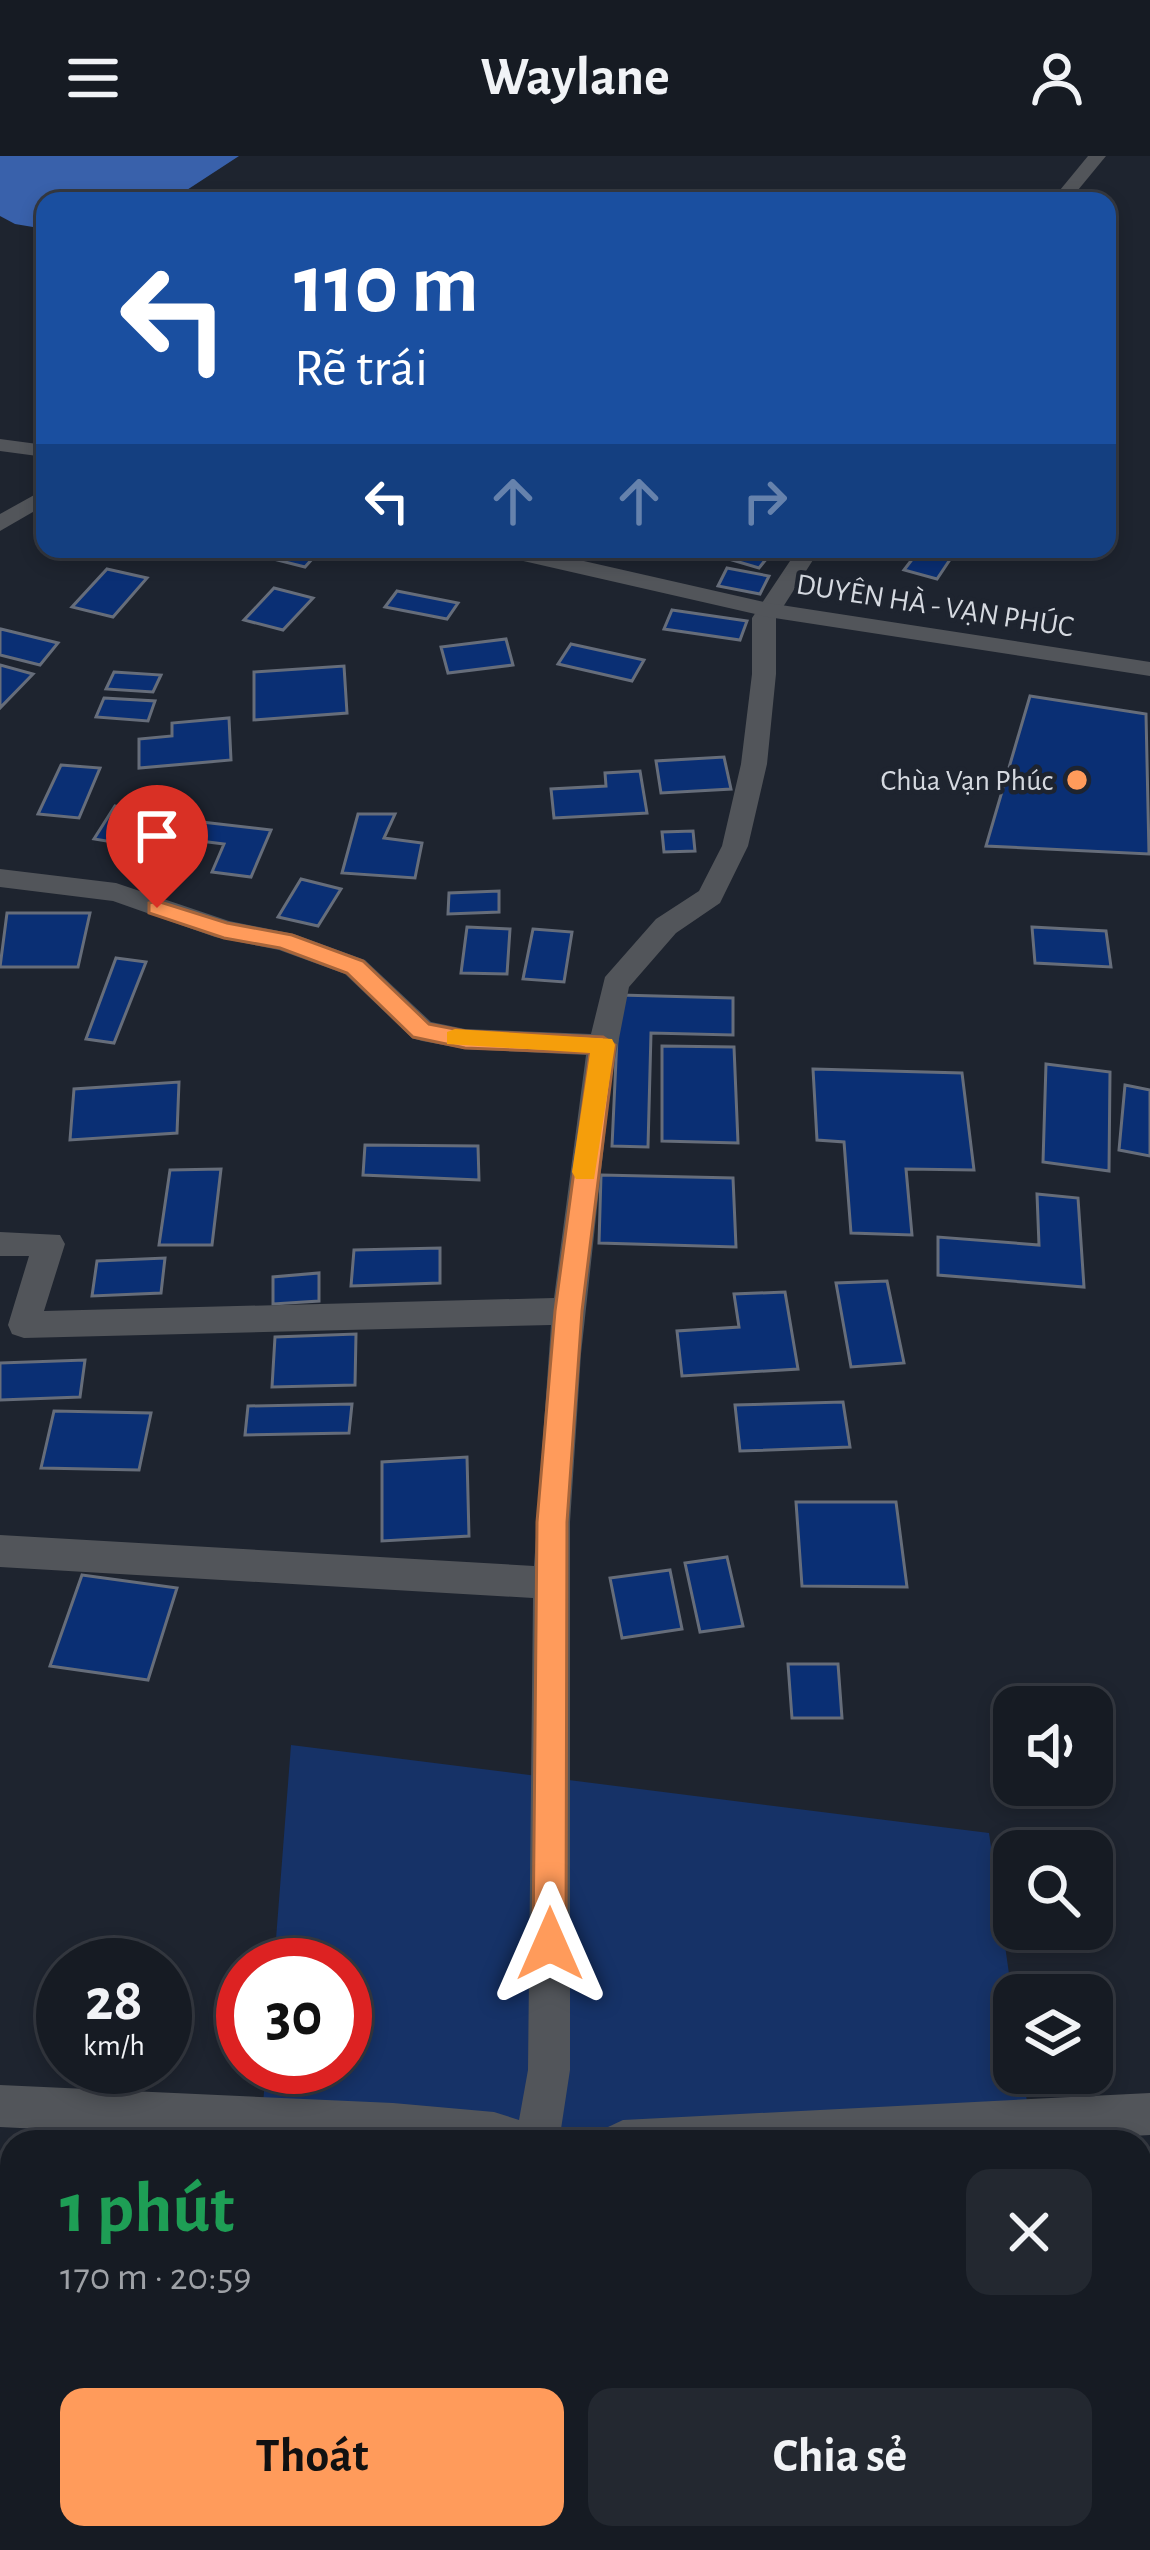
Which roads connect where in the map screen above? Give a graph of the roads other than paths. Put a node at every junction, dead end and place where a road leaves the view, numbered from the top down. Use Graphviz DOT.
graph roads {
  1 [pos="1096,156"];
  2 [pos="1067,192"];
  3 [pos="0,445"];
  4 [pos="36,450"];
  5 [pos="36,502"];
  6 [pos="0,524"];
  7 [pos="540,558"];
  8 [pos="802,558"];
  9 [pos="768,610"];
  10 [pos="1150,669"];
  11 [pos="0,878"];
  12 [pos="603,1045"];
  13 [pos="0,1244"];
  14 [pos="568,1311"];
  15 [pos="0,1551"];
  16 [pos="551,1583"];
  17 [pos="0,2106"];
  18 [pos="1150,2114"];
  19 [pos="449,2130"];
  20 [pos="539,2130"];
  21 [pos="849,2130"];
  1 -- 2 [label="street"];
  3 -- 4 [label="street"];
  5 -- 6 [label="street"];
  7 -- 9 [label="street, DUYÊN HÀ - VẠN PHÚC"];
  8 -- 9 [label="street"];
  9 -- 10 [label="street, DUYÊN HÀ - VẠN PHÚC"];
  9 -- 12 [label="street"];
  11 -- 12 [label="street"];
  12 -- 14 [label="street"];
  13 -- 14 [label="street"];
  14 -- 16 [label="street"];
  15 -- 16 [label="street"];
  16 -- 20 [label="street"];
  17 -- 19 [label="street"];
  18 -- 21 [label="street"];
}
